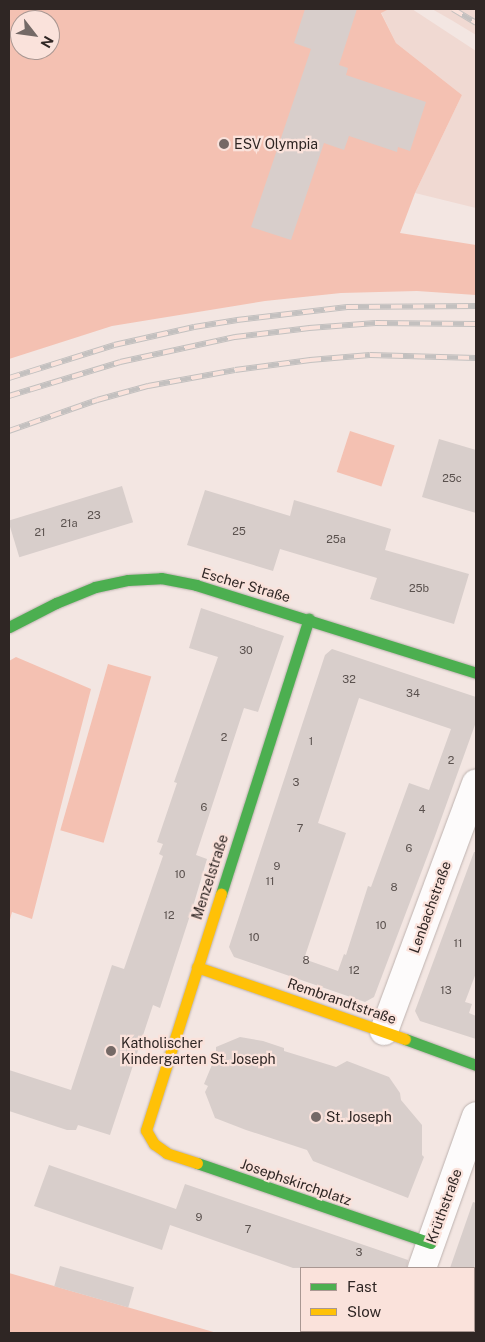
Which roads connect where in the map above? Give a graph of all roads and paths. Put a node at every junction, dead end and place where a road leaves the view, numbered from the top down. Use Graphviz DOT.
graph roads {
  1 [pos="309,619"];
  2 [pos="9,627"];
  3 [pos="476,673"];
  4 [pos="476,784"];
  5 [pos="197,967"];
  6 [pos="384,1031"];
  7 [pos="476,1065"];
  8 [pos="476,1116"];
  9 [pos="154,1144"];
  10 [pos="426,1256"];
  1 -- 2 [label="street, Escher Straße"];
  1 -- 3 [label="street, Escher Straße"];
  1 -- 5 [label="street, Menzelstraße"];
  4 -- 6 [label="street, Lenbachstraße"];
  5 -- 6 [label="street, Rembrandtstraße"];
  5 -- 9 [label="street, Menzelstraße"];
  6 -- 7 [label="street, Rembrandtstraße"];
  8 -- 10 [label="street, Krüthstraße"];
  9 -- 10 [label="street, Josephskirchplatz"];
}
